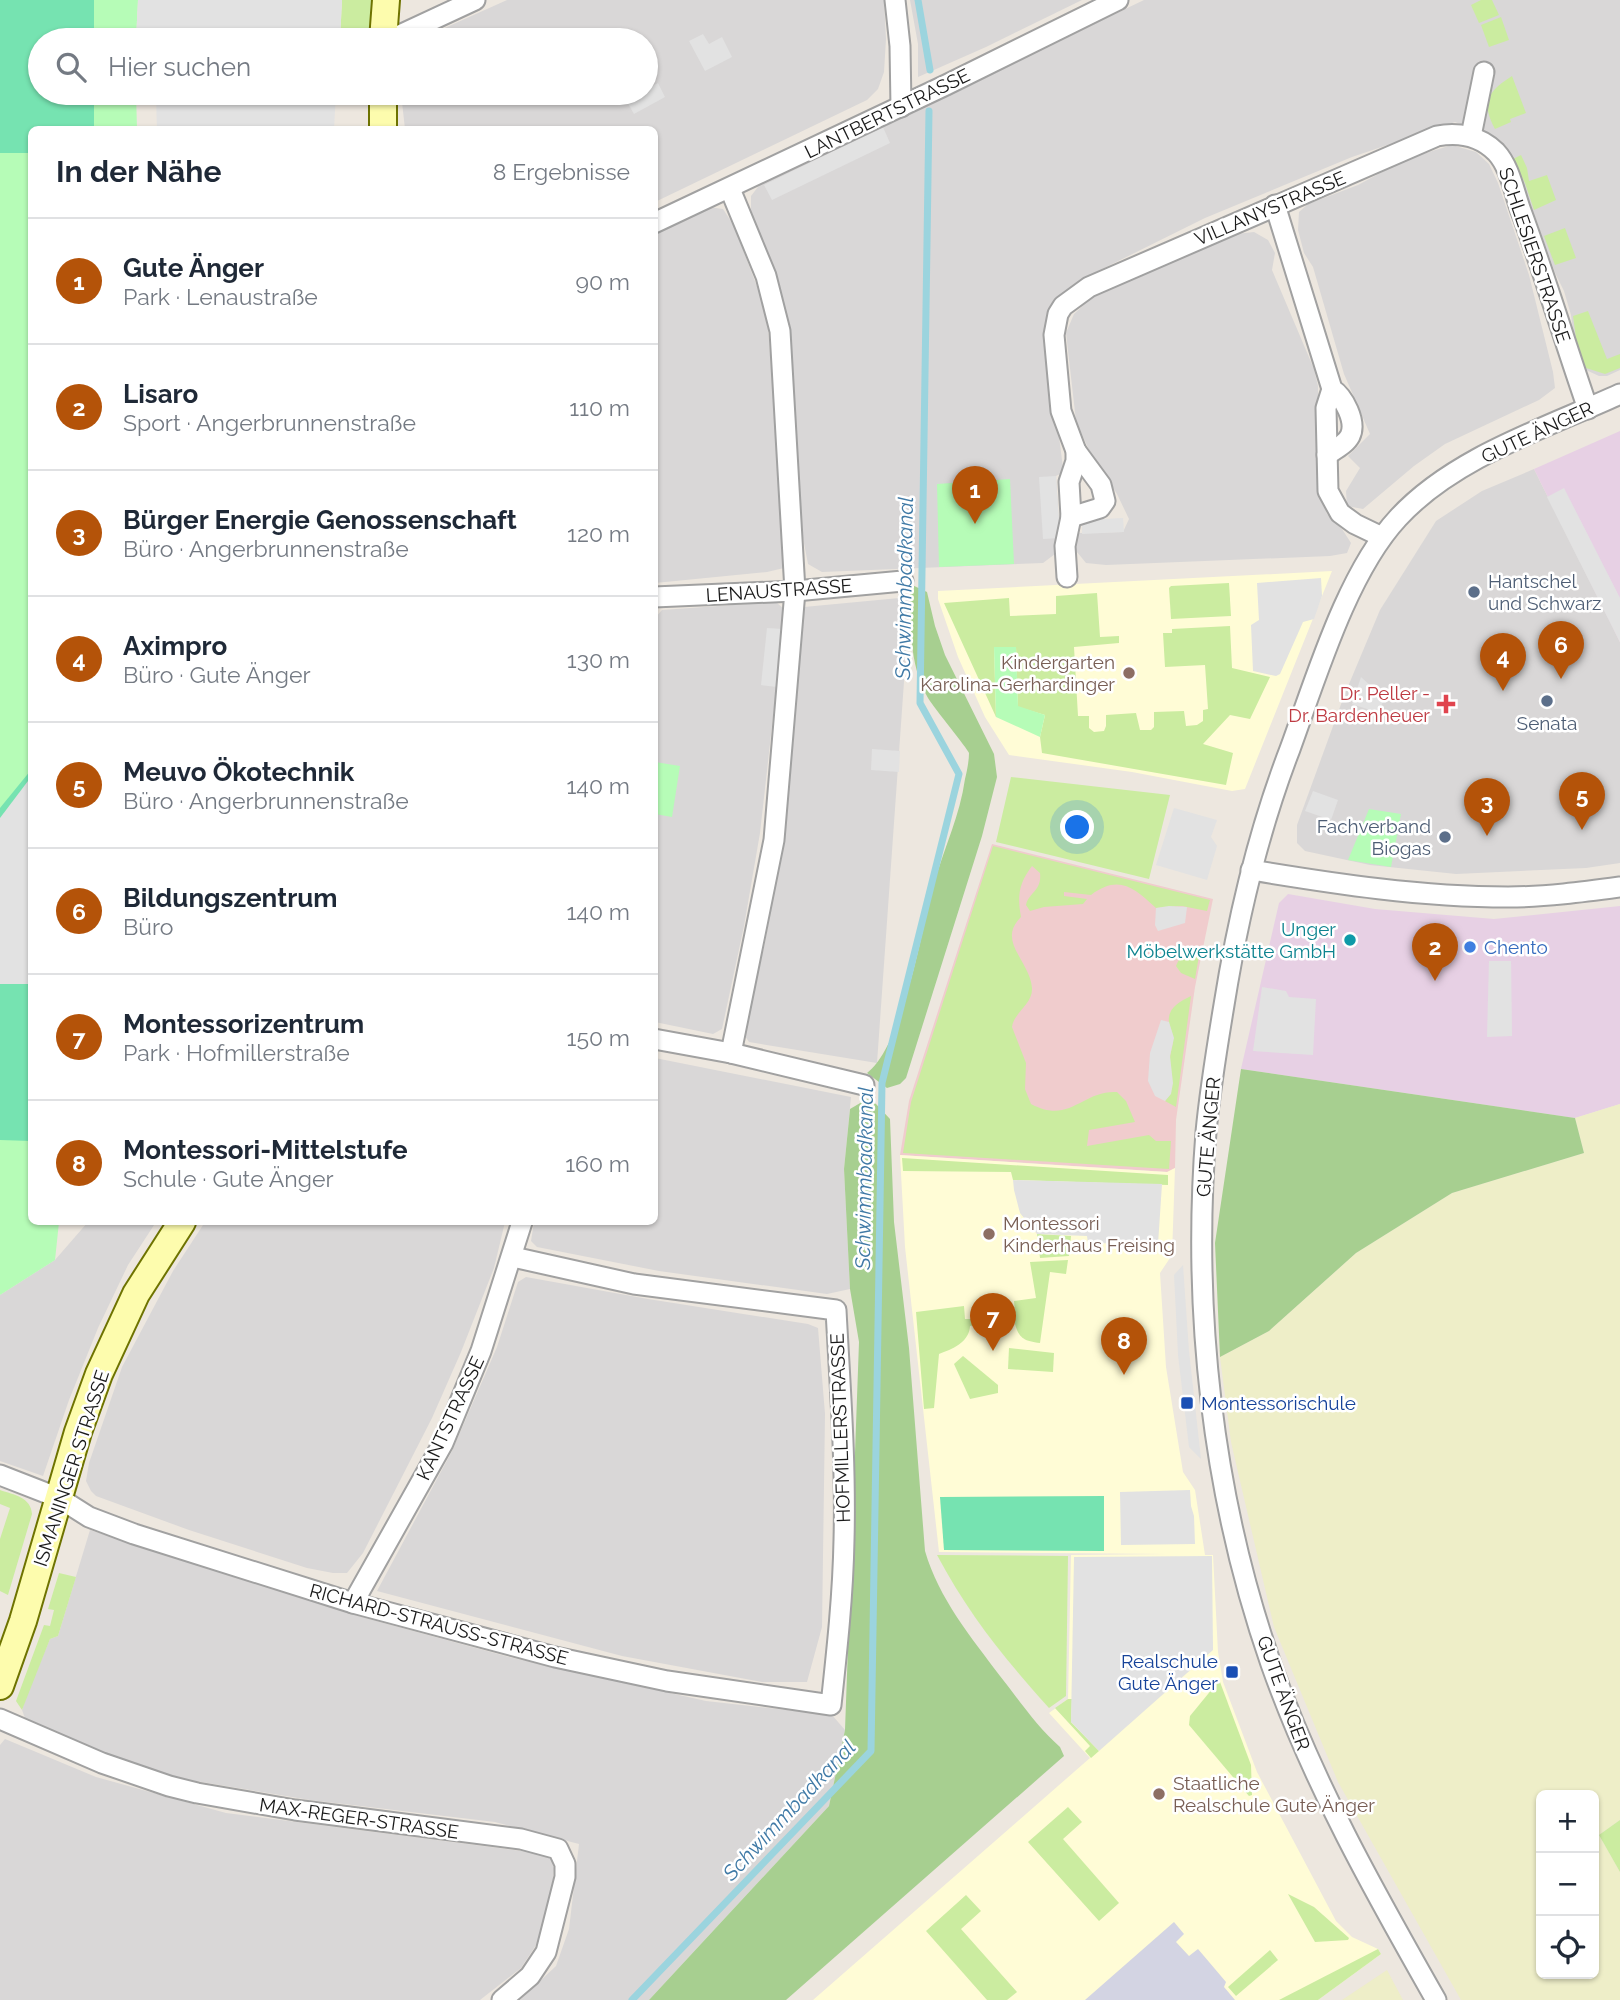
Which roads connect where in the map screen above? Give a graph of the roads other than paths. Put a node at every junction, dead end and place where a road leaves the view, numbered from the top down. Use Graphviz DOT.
graph roads {
  1 [pos="386,0"];
  2 [pos="475,0"];
  3 [pos="895,0"];
  4 [pos="1118,0"];
  5 [pos="384,28"];
  6 [pos="415,28"];
  7 [pos="1484,72"];
  8 [pos="383,105"];
  9 [pos="901,107"];
  10 [pos="383,126"];
  11 [pos="1471,136"];
  12 [pos="730,189"];
  13 [pos="1275,205"];
  14 [pos="658,221"];
  15 [pos="1620,394"];
  16 [pos="1588,409"];
  17 [pos="1076,451"];
  18 [pos="1071,517"];
  19 [pos="1382,537"];
  20 [pos="1067,577"];
  21 [pos="903,581"];
  22 [pos="795,591"];
  23 [pos="658,597"];
  24 [pos="1251,870"];
  25 [pos="1620,887"];
  26 [pos="658,1040"];
  27 [pos="731,1053"];
  28 [pos="864,1085"];
  29 [pos="180,1225"];
  30 [pos="522,1225"];
  31 [pos="513,1257"];
  32 [pos="0,1475"];
  33 [pos="59,1498"];
  34 [pos="353,1603"];
  35 [pos="0,1686"];
  36 [pos="831,1705"];
  37 [pos="0,1719"];
  38 [pos="502,2000"];
  39 [pos="1436,2000"];
  1 -- 5 [label="street"];
  2 -- 6 [label="street"];
  3 -- 9 [label="street"];
  4 -- 9 [label="street, LANTBERTSTRASSE"];
  7 -- 11 [label="street"];
  8 -- 10 [label="street"];
  9 -- 12 [label="street, LANTBERTSTRASSE"];
  11 -- 13 [label="street, VILLANYSTRASSE"];
  11 -- 16 [label="street, SCHLESIERSTRASSE"];
  12 -- 14 [label="street, LANTBERTSTRASSE"];
  12 -- 22 [label="street"];
  13 -- 17 [label="street, VILLANYSTRASSE"];
  13 -- 19 [label="street"];
  15 -- 16 [label="street, GUTE ÄNGER"];
  16 -- 19 [label="street, GUTE ÄNGER"];
  17 -- 18 [label="street"];
  17 -- 18 [label="street"];
  18 -- 20 [label="street"];
  19 -- 24 [label="street, GUTE ÄNGER"];
  21 -- 22 [label="street, LENAUSTRASSE"];
  22 -- 23 [label="street, LENAUSTRASSE"];
  22 -- 27 [label="street"];
  24 -- 25 [label="street"];
  24 -- 39 [label="street, GUTE ÄNGER"];
  26 -- 27 [label="street"];
  27 -- 28 [label="street"];
  29 -- 33 [label="street, ISMANINGER STRASSE"];
  30 -- 31 [label="street, KANTSTRASSE"];
  31 -- 34 [label="street, KANTSTRASSE"];
  31 -- 36 [label="street, HOFMILLERSTRASSE"];
  32 -- 33 [label="street, RICHARD-STRAUSS-STRASSE"];
  33 -- 34 [label="street, RICHARD-STRAUSS-STRASSE"];
  33 -- 35 [label="street, ISMANINGER STRASSE"];
  34 -- 36 [label="street, RICHARD-STRAUSS-STRASSE"];
  37 -- 38 [label="street, MAX-REGER-STRASSE"];
}
